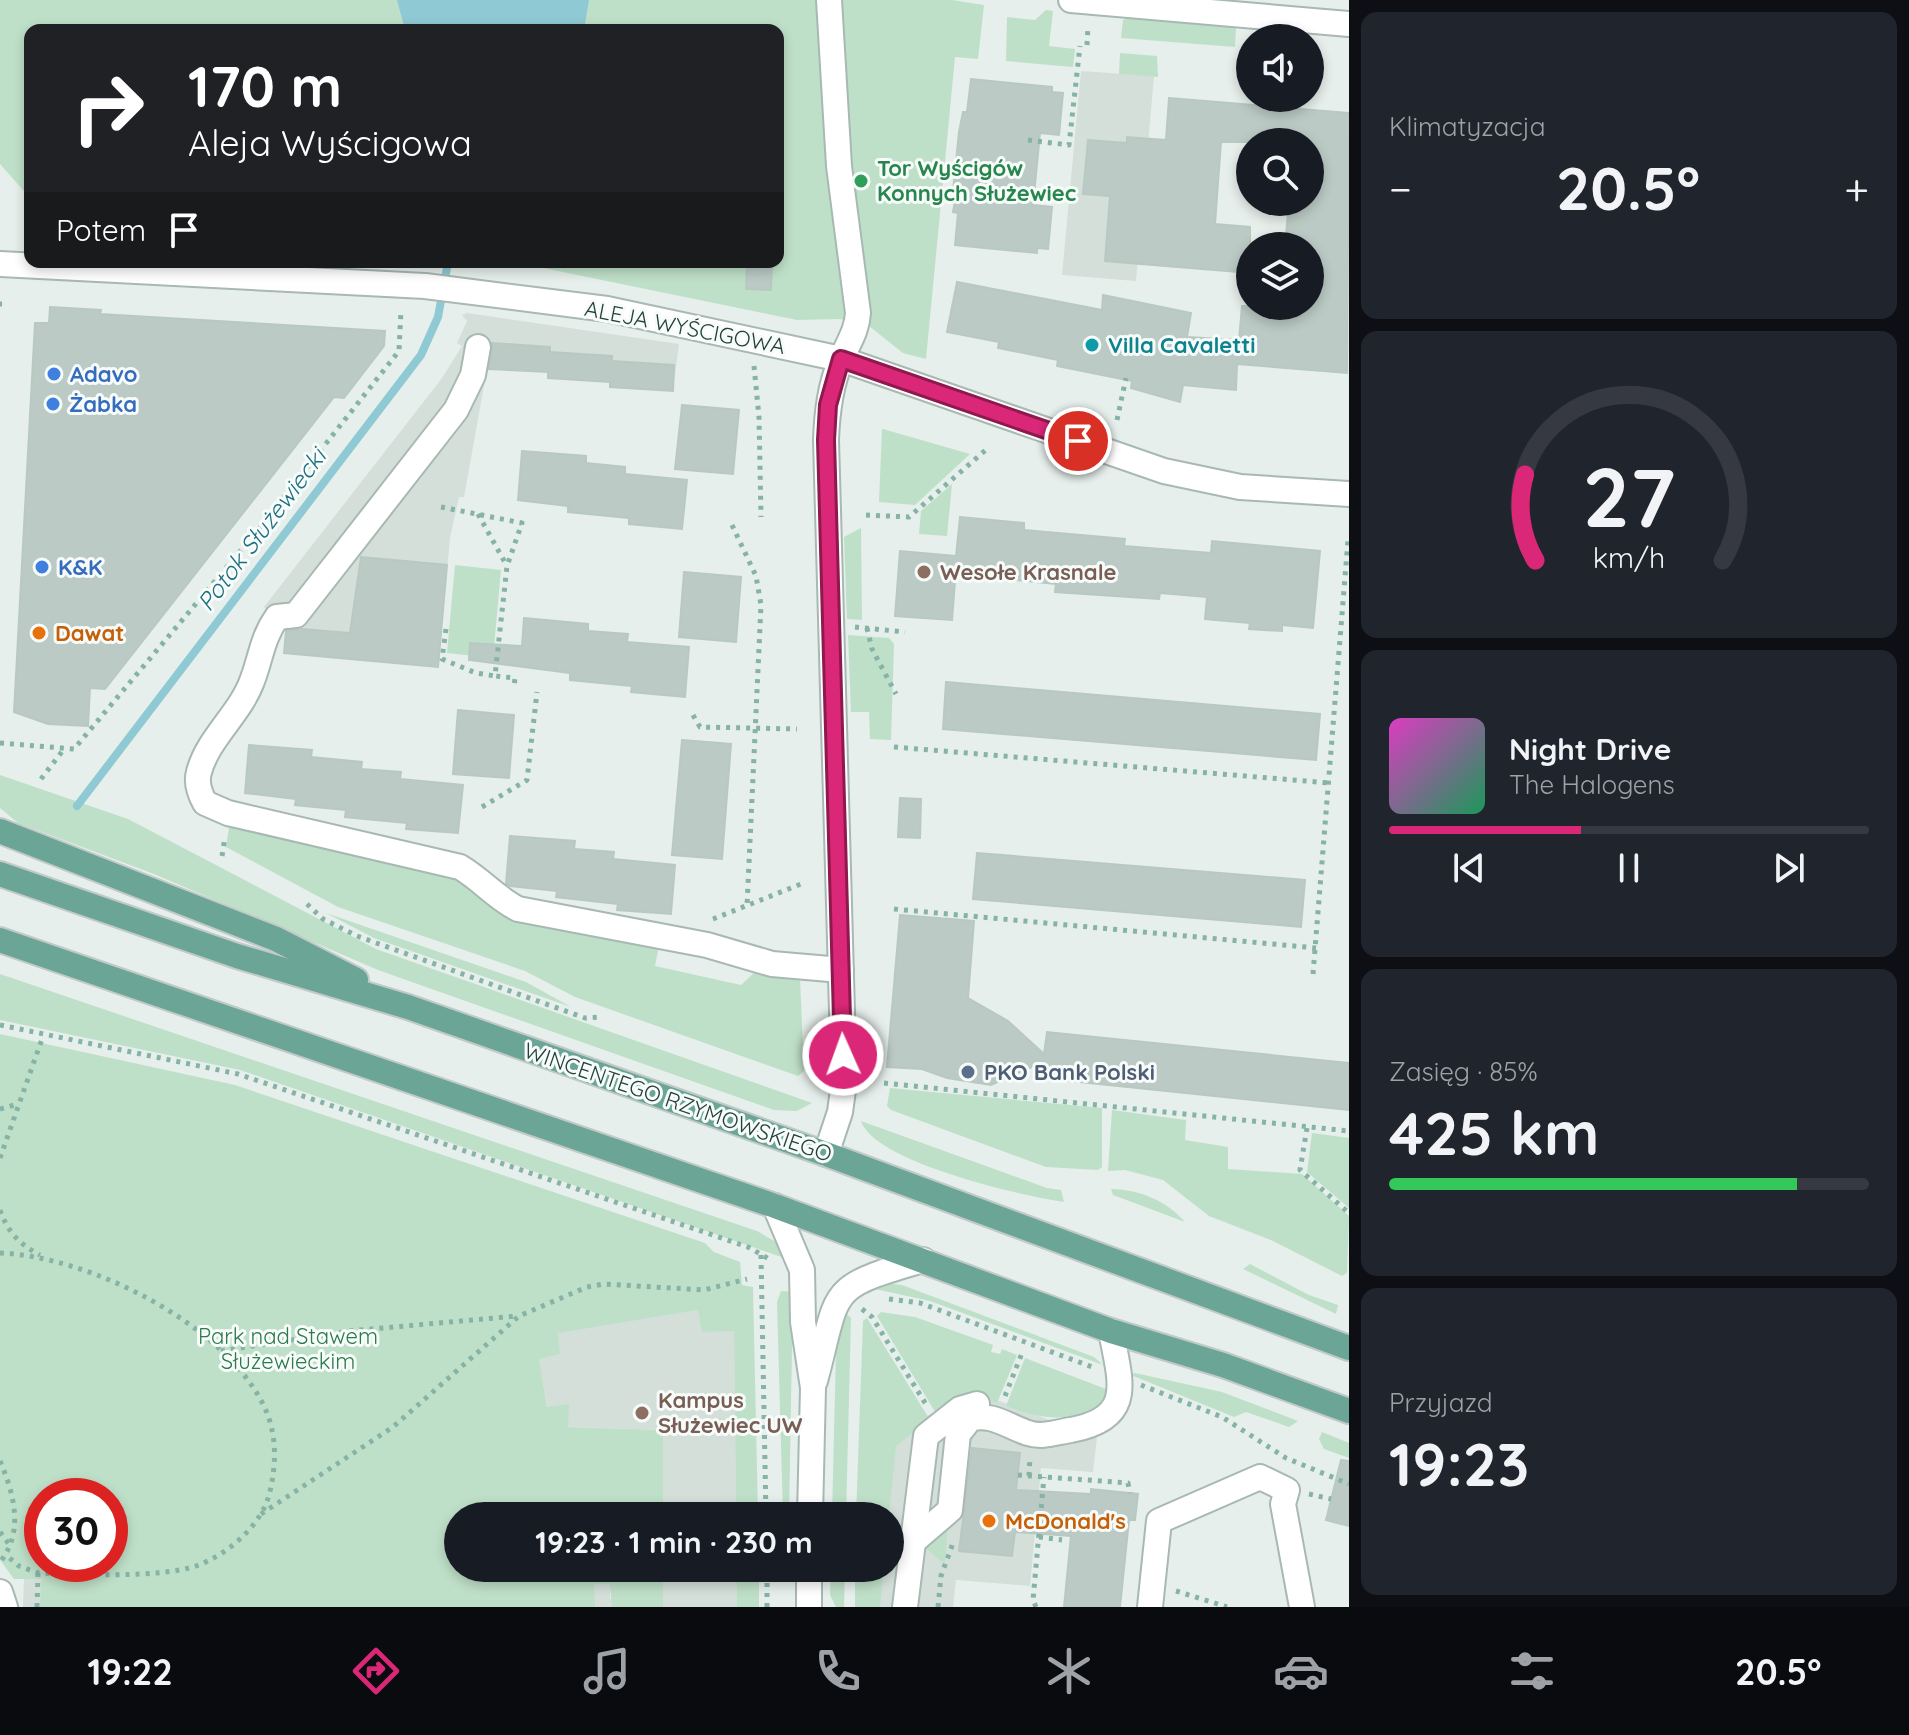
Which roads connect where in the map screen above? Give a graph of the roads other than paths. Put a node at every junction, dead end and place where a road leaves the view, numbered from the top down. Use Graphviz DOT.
graph roads {
  1 [pos="829,0"];
  2 [pos="1071,0"];
  3 [pos="1349,24"];
  4 [pos="0,264"];
  5 [pos="24,265"];
  6 [pos="77,268"];
  7 [pos="478,347"];
  8 [pos="841,359"];
  9 [pos="1349,494"];
  10 [pos="0,831"];
  11 [pos="0,874"];
  12 [pos="5,943"];
  13 [pos="841,970"];
  14 [pos="408,1007"];
  15 [pos="826,1154"];
  16 [pos="775,1206"];
  17 [pos="923,1260"];
  18 [pos="1111,1331"];
  19 [pos="1349,1348"];
  20 [pos="813,1388"];
  21 [pos="1349,1411"];
  22 [pos="1072,1429"];
  23 [pos="810,1502"];
  24 [pos="914,1541"];
  25 [pos="809,1582"];
  26 [pos="0,1592"];
  27 [pos="1151,1596"];
  28 [pos="5,1607"];
  29 [pos="809,1607"];
  30 [pos="905,1607"];
  31 [pos="1302,1607"];
  1 -- 8 [label="street"];
  2 -- 3 [label="street"];
  4 -- 5 [label="street, ALEJA WYŚCIGOWA"];
  6 -- 8 [label="street, ALEJA WYŚCIGOWA"];
  7 -- 13 [label="street"];
  8 -- 9 [label="street, ALEJA WYŚCIGOWA"];
  8 -- 13 [label="street"];
  10 -- 14 [label="main road"];
  11 -- 14 [label="main road, WINCENTEGO RZYMOWSKIEGO"];
  12 -- 16 [label="main road"];
  13 -- 15 [label="street"];
  14 -- 15 [label="main road, WINCENTEGO RZYMOWSKIEGO"];
  15 -- 19 [label="main road, WINCENTEGO RZYMOWSKIEGO"];
  16 -- 17 [label="main road"];
  16 -- 20 [label="street"];
  17 -- 18 [label="main road"];
  17 -- 20 [label="street"];
  18 -- 21 [label="main road"];
  18 -- 22 [label="street"];
  20 -- 23 [label="street"];
  22 -- 24 [label="street"];
  22 -- 24 [label="street"];
  24 -- 30 [label="street"];
  25 -- 29 [label="street"];
  26 -- 28 [label="street"];
  27 -- 31 [label="street"];
}
